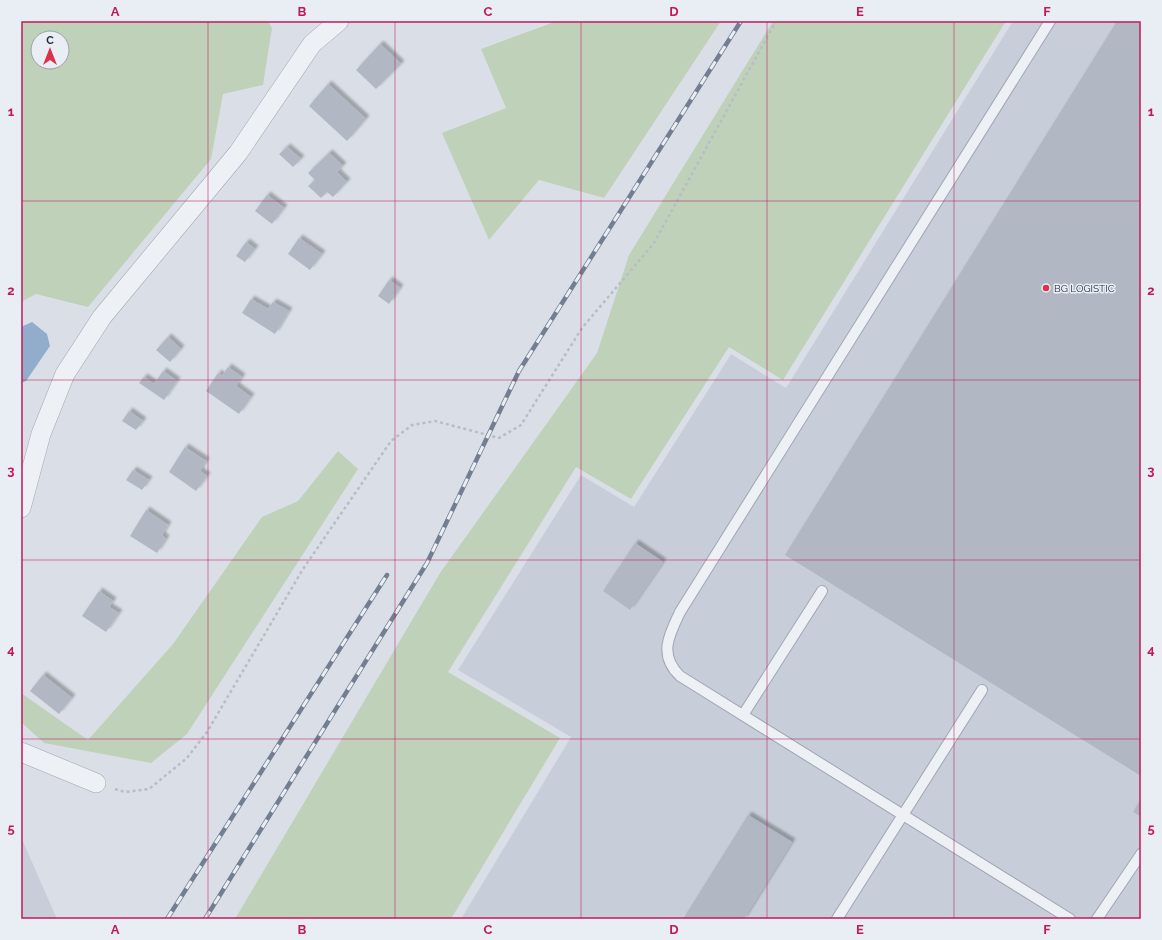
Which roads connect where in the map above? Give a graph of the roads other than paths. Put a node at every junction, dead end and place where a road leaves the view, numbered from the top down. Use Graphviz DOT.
graph roads {
  1 [pos="339,21"];
  2 [pos="1050,21"];
  3 [pos="21,508"];
  4 [pos="822,591"];
  5 [pos="982,690"];
  6 [pos="743,715"];
  7 [pos="21,752"];
  8 [pos="96,782"];
  9 [pos="902,814"];
  10 [pos="1141,854"];
  11 [pos="1067,918"];
  12 [pos="837,919"];
  13 [pos="1097,919"];
  1 -- 3 [label="street"];
  2 -- 6 [label="lane"];
  4 -- 6 [label="lane"];
  5 -- 9 [label="lane"];
  6 -- 9 [label="lane"];
  7 -- 8 [label="street"];
  9 -- 11 [label="lane"];
  9 -- 12 [label="lane"];
  10 -- 13 [label="lane"];
}
